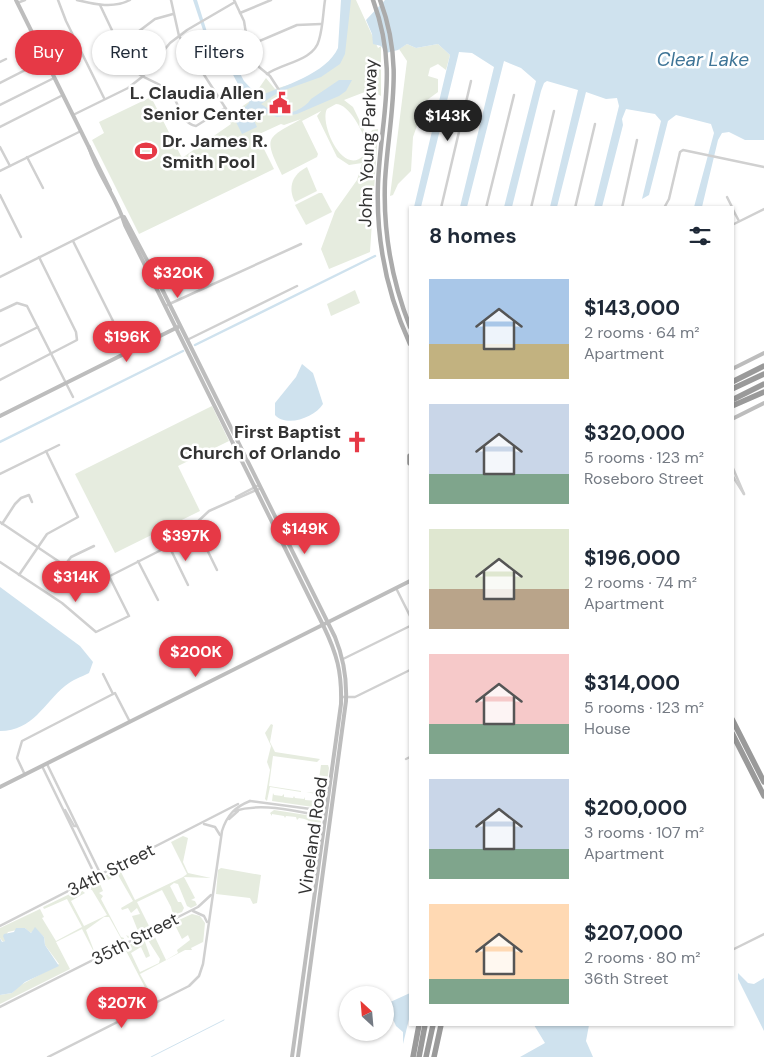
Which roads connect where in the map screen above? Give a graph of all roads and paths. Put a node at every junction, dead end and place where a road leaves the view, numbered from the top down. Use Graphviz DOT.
graph roads {
  1 [pos="25,0"];
  2 [pos="58,0"];
  3 [pos="76,0"];
  4 [pos="130,0"];
  5 [pos="171,0"];
  6 [pos="271,0"];
  7 [pos="324,0"];
  8 [pos="373,0"];
  9 [pos="380,0"];
  10 [pos="234,1"];
  11 [pos="17,2"];
  12 [pos="100,5"];
  13 [pos="240,13"];
  14 [pos="173,14"];
  15 [pos="322,24"];
  16 [pos="31,30"];
  17 [pos="111,30"];
  18 [pos="140,30"];
  19 [pos="177,30"];
  20 [pos="188,30"];
  21 [pos="245,30"];
  22 [pos="176,39"];
  23 [pos="263,40"];
  24 [pos="6,59"];
  25 [pos="0,62"];
  26 [pos="263,70"];
  27 [pos="267,74"];
  28 [pos="16,75"];
  29 [pos="52,75"];
  30 [pos="140,75"];
  31 [pos="204,75"];
  32 [pos="142,77"];
  33 [pos="54,78"];
  34 [pos="471,81"];
  35 [pos="0,83"];
  36 [pos="281,92"];
  37 [pos="63,95"];
  38 [pos="514,96"];
  39 [pos="105,98"];
  40 [pos="0,105"];
  41 [pos="225,108"];
  42 [pos="554,111"];
  43 [pos="73,114"];
  44 [pos="230,114"];
  45 [pos="595,124"];
  46 [pos="0,127"];
  47 [pos="81,131"];
  48 [pos="638,140"];
  49 [pos="0,147"];
  50 [pos="27,157"];
  51 [pos="10,166"];
  52 [pos="763,168"];
  53 [pos="0,171"];
  54 [pos="43,188"];
  55 [pos="0,195"];
  56 [pos="727,197"];
  57 [pos="441,206"];
  58 [pos="486,206"];
  59 [pos="531,206"];
  60 [pos="576,206"];
  61 [pos="622,206"];
  62 [pos="665,206"];
  63 [pos="731,206"];
  64 [pos="764,209"];
  65 [pos="734,211"];
  66 [pos="122,216"];
  67 [pos="740,221"];
  68 [pos="734,224"];
  69 [pos="21,237"];
  70 [pos="73,241"];
  71 [pos="301,244"];
  72 [pos="39,258"];
  73 [pos="0,277"];
  74 [pos="297,286"];
  75 [pos="167,305"];
  76 [pos="0,311"];
  77 [pos="113,321"];
  78 [pos="409,324"];
  79 [pos="38,327"];
  80 [pos="178,327"];
  81 [pos="187,340"];
  82 [pos="409,341"];
  83 [pos="0,346"];
  84 [pos="764,353"];
  85 [pos="52,354"];
  86 [pos="764,366"];
  87 [pos="734,368"];
  88 [pos="764,374"];
  89 [pos="0,380"];
  90 [pos="734,381"];
  91 [pos="66,383"];
  92 [pos="764,384"];
  93 [pos="734,388"];
  94 [pos="764,392"];
  95 [pos="73,397"];
  96 [pos="734,399"];
  97 [pos="215,400"];
  98 [pos="764,403"];
  99 [pos="734,405"];
  100 [pos="0,416"];
  101 [pos="734,418"];
  102 [pos="59,445"];
  103 [pos="46,452"];
  104 [pos="734,471"];
  105 [pos="0,474"];
  106 [pos="734,478"];
  107 [pos="258,487"];
  108 [pos="32,502"];
  109 [pos="1,523"];
  110 [pos="194,523"];
  111 [pos="94,546"];
  112 [pos="168,546"];
  113 [pos="38,547"];
  114 [pos="138,561"];
  115 [pos="0,562"];
  116 [pos="65,565"];
  117 [pos="217,570"];
  118 [pos="19,575"];
  119 [pos="109,576"];
  120 [pos="409,582"];
  121 [pos="188,585"];
  122 [pos="396,588"];
  123 [pos="158,600"];
  124 [pos="409,614"];
  125 [pos="326,624"];
  126 [pos="409,626"];
  127 [pos="343,659"];
  128 [pos="409,670"];
  129 [pos="103,674"];
  130 [pos="113,694"];
  131 [pos="344,697"];
  132 [pos="130,722"];
  133 [pos="734,723"];
  134 [pos="734,738"];
  135 [pos="409,757"];
  136 [pos="406,759"];
  137 [pos="46,764"];
  138 [pos="42,766"];
  139 [pos="25,775"];
  140 [pos="764,782"];
  141 [pos="0,787"];
  142 [pos="764,796"];
  143 [pos="250,801"];
  144 [pos="61,805"];
  145 [pos="240,809"];
  146 [pos="233,811"];
  147 [pos="223,813"];
  148 [pos="328,814"];
  149 [pos="203,824"];
  150 [pos="77,826"];
  151 [pos="223,826"];
  152 [pos="220,836"];
  153 [pos="320,869"];
  154 [pos="102,875"];
  155 [pos="96,877"];
  156 [pos="212,894"];
  157 [pos="313,900"];
  158 [pos="318,900"];
  159 [pos="192,910"];
  160 [pos="208,925"];
  161 [pos="0,926"];
  162 [pos="764,934"];
  163 [pos="307,944"];
  164 [pos="312,945"];
  165 [pos="734,949"];
  166 [pos="0,1007"];
  167 [pos="419,1026"];
  168 [pos="425,1026"];
  169 [pos="433,1026"];
  170 [pos="441,1026"];
  171 [pos="294,1041"];
  172 [pos="300,1042"];
  173 [pos="48,1057"];
  174 [pos="292,1057"];
  175 [pos="298,1057"];
  176 [pos="413,1057"];
  177 [pos="419,1057"];
  178 [pos="426,1057"];
  179 [pos="434,1057"];
  1 -- 11 [label="street"];
  2 -- 39 [label="street"];
  3 -- 12 [label="street"];
  4 -- 12 [label="street"];
  5 -- 14 [label="street"];
  6 -- 13 [label="street"];
  7 -- 15 [label="street"];
  8 -- 82 [label="main road, John Young Parkway"];
  9 -- 78 [label="main road, John Young Parkway"];
  10 -- 13 [label="street"];
  10 -- 20 [label="street"];
  11 -- 16 [label="street"];
  12 -- 17 [label="street"];
  13 -- 21 [label="street"];
  14 -- 18 [label="street"];
  14 -- 19 [label="street"];
  15 -- 23 [label="street"];
  15 -- 27 [label="street"];
  22 -- 32 [label="street"];
  24 -- 25 [label="street"];
  26 -- 27 [label="street"];
  27 -- 36 [label="street"];
  28 -- 35 [label="street"];
  29 -- 33 [label="street"];
  30 -- 32 [label="street"];
  31 -- 41 [label="street"];
  32 -- 39 [label="street"];
  32 -- 41 [label="street"];
  33 -- 37 [label="street"];
  33 -- 40 [label="street"];
  34 -- 57 [label="street"];
  37 -- 43 [label="street"];
  37 -- 46 [label="street"];
  38 -- 58 [label="street"];
  39 -- 43 [label="street"];
  41 -- 44 [label="street"];
  42 -- 59 [label="street"];
  43 -- 47 [label="street"];
  45 -- 60 [label="street"];
  47 -- 50 [label="street"];
  47 -- 66 [label="street"];
  48 -- 61 [label="street"];
  49 -- 51 [label="street"];
  50 -- 51 [label="street"];
  50 -- 54 [label="street"];
  51 -- 53 [label="street"];
  52 -- 62 [label="street"];
  55 -- 69 [label="street"];
  56 -- 63 [label="street"];
  64 -- 67 [label="street"];
  65 -- 67 [label="street"];
  66 -- 70 [label="street"];
  66 -- 75 [label="street"];
  67 -- 68 [label="street"];
  70 -- 72 [label="street"];
  70 -- 77 [label="street"];
  71 -- 75 [label="street"];
  72 -- 73 [label="street"];
  72 -- 85 [label="street"];
  74 -- 81 [label="street"];
  75 -- 80 [label="street"];
  76 -- 79 [label="street"];
  79 -- 83 [label="street"];
  79 -- 85 [label="street"];
  80 -- 81 [label="street"];
  80 -- 91 [label="street"];
  80 -- 97 [label="street"];
  81 -- 97 [label="street"];
  84 -- 87 [label="street"];
  85 -- 89 [label="street"];
  85 -- 91 [label="street"];
  86 -- 90 [label="highway"];
  88 -- 93 [label="highway"];
  91 -- 95 [label="street"];
  91 -- 100 [label="street"];
  92 -- 96 [label="highway"];
  94 -- 99 [label="highway"];
  97 -- 107 [label="street"];
  98 -- 101 [label="street"];
  102 -- 103 [label="street"];
  103 -- 105 [label="street"];
  103 -- 113 [label="street"];
  104 -- 106 [label="street"];
  107 -- 110 [label="street"];
  107 -- 125 [label="street"];
  108 -- 109 [label="street"];
  109 -- 113 [label="street"];
  110 -- 112 [label="street"];
  110 -- 117 [label="street"];
  111 -- 116 [label="street"];
  112 -- 114 [label="street"];
  112 -- 121 [label="street"];
  113 -- 116 [label="street"];
  113 -- 118 [label="street"];
  114 -- 119 [label="street"];
  114 -- 123 [label="street"];
  115 -- 118 [label="street"];
  116 -- 119 [label="street"];
  118 -- 119 [label="street"];
  120 -- 122 [label="street"];
  122 -- 124 [label="street"];
  122 -- 125 [label="street"];
  125 -- 127 [label="street, Vineland Road"];
  125 -- 131 [label="street, Vineland Road"];
  125 -- 132 [label="street"];
  126 -- 127 [label="street"];
  127 -- 131 [label="street, Vineland Road"];
  128 -- 131 [label="street"];
  129 -- 130 [label="street"];
  130 -- 132 [label="street"];
  130 -- 139 [label="street"];
  131 -- 148 [label="street, Vineland Road"];
  132 -- 137 [label="street"];
  133 -- 140 [label="highway"];
  134 -- 142 [label="highway"];
  135 -- 136 [label="street"];
  137 -- 138 [label="street"];
  137 -- 150 [label="street"];
  138 -- 139 [label="street"];
  138 -- 144 [label="street"];
  139 -- 141 [label="street"];
  143 -- 146 [label="street, 34th Street"];
  143 -- 147 [label="street, 34th Street"];
  143 -- 148 [label="street"];
  144 -- 150 [label="street"];
  144 -- 155 [label="street"];
  145 -- 146 [label="street, 34th Street"];
  145 -- 148 [label="street, 34th Street"];
  145 -- 151 [label="street"];
  146 -- 147 [label="street, 34th Street"];
  146 -- 151 [label="street, 34th Street"];
  147 -- 149 [label="street, 34th Street"];
  148 -- 153 [label="street, Vineland Road"];
  149 -- 152 [label="street"];
  149 -- 154 [label="street, 34th Street"];
  150 -- 154 [label="street"];
  151 -- 152 [label="street, 34th Street"];
  152 -- 156 [label="street, 34th Street"];
  153 -- 157 [label="street, Vineland Road"];
  153 -- 158 [label="street, Vineland Road"];
  154 -- 155 [label="street, 34th Street"];
  155 -- 161 [label="street, 34th Street"];
  156 -- 159 [label="street, 35th Street"];
  156 -- 160 [label="street, 34th Street"];
  157 -- 158 [label="street"];
  157 -- 163 [label="street, Vineland Road"];
  158 -- 164 [label="street, Vineland Road"];
  159 -- 160 [label="street"];
  159 -- 166 [label="street, 35th Street"];
  160 -- 173 [label="street, 34th Street"];
  162 -- 165 [label="street"];
  163 -- 164 [label="street"];
  163 -- 171 [label="street, Vineland Road"];
  164 -- 172 [label="street, Vineland Road"];
  167 -- 176 [label="highway"];
  168 -- 177 [label="highway"];
  169 -- 178 [label="highway"];
  170 -- 179 [label="highway"];
  171 -- 172 [label="street"];
  171 -- 174 [label="street, Vineland Road"];
  172 -- 175 [label="street, Vineland Road"];
}
